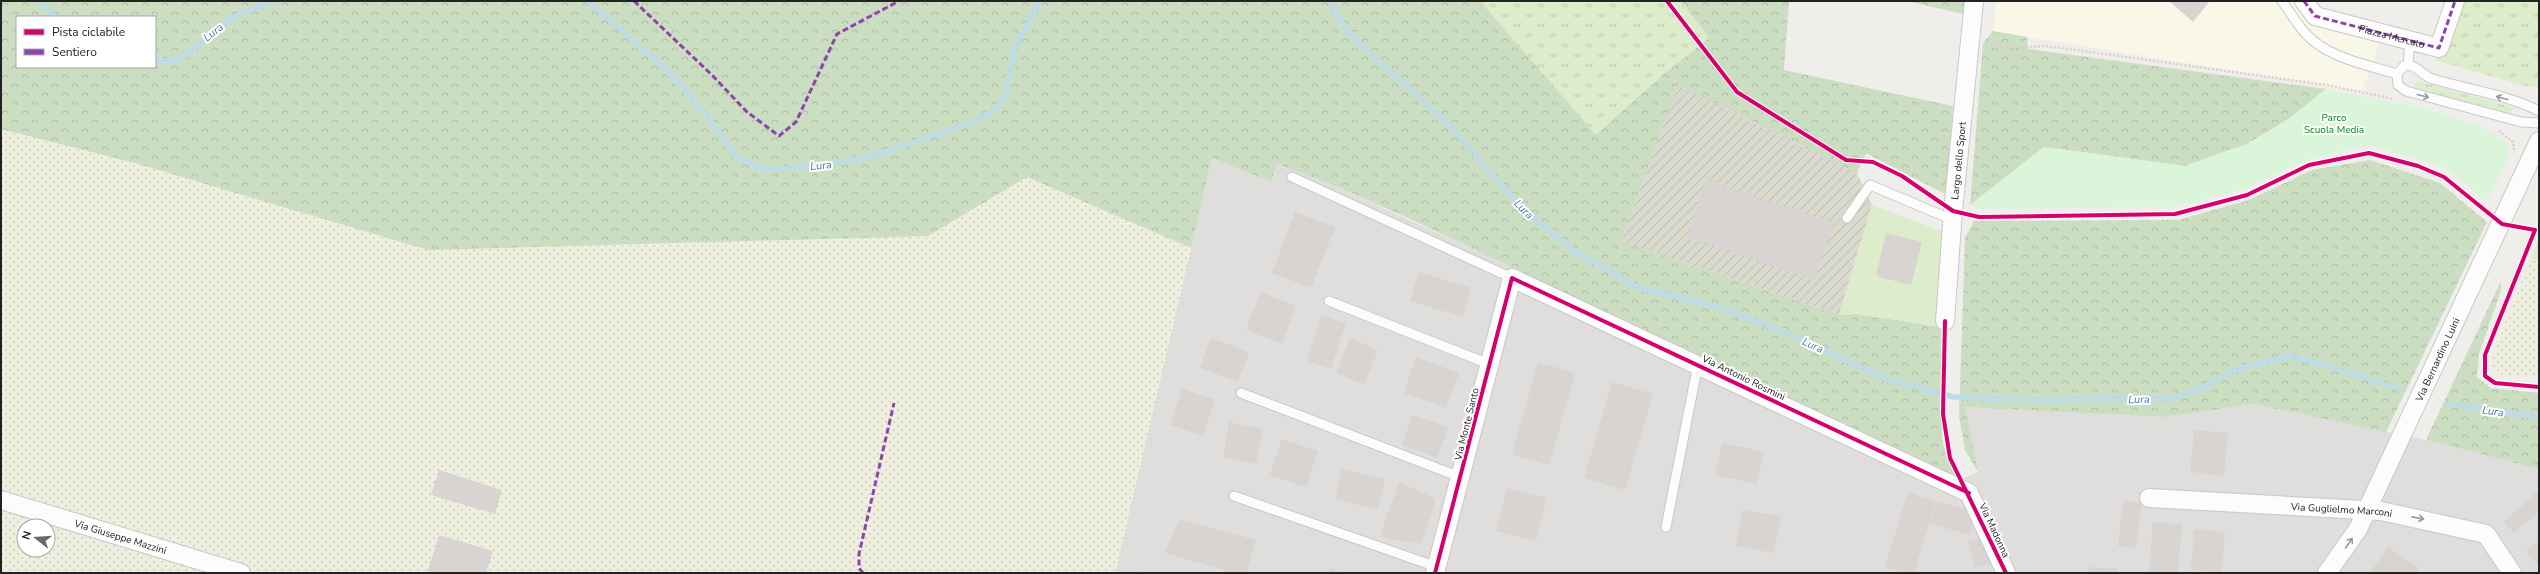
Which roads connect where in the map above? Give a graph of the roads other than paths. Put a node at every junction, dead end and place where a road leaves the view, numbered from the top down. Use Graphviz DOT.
graph roads {
  1 [pos="1974,1"];
  2 [pos="2282,1"];
  3 [pos="2304,1"];
  4 [pos="2455,1"];
  5 [pos="2410,41"];
  6 [pos="2408,65"];
  7 [pos="2397,74"];
  8 [pos="2539,111"];
  9 [pos="2539,123"];
  10 [pos="2539,141"];
  11 [pos="1292,177"];
  12 [pos="1847,218"];
  13 [pos="1953,220"];
  14 [pos="1512,278"];
  15 [pos="1329,301"];
  16 [pos="1945,321"];
  17 [pos="1489,364"];
  18 [pos="1698,364"];
  19 [pos="1241,393"];
  20 [pos="1460,478"];
  21 [pos="1969,493"];
  22 [pos="1234,496"];
  23 [pos="2149,498"];
  24 [pos="1,500"];
  25 [pos="2366,511"];
  26 [pos="1666,527"];
  27 [pos="1436,570"];
  28 [pos="240,573"];
  29 [pos="2006,573"];
  30 [pos="2328,573"];
  31 [pos="2512,573"];
  1 -- 13 [label="street, Largo dello Sport"];
  2 -- 7 [label="lane"];
  3 -- 5 [label="street, Piazza Mercato"];
  4 -- 5 [label="street, Piazza Mercato"];
  5 -- 6 [label="lane"];
  6 -- 7 [label="lane"];
  8 -- 6 [label="lane, one-way"];
  7 -- 9 [label="lane, one-way"];
  10 -- 25 [label="street, Via Bernardino Luini"];
  11 -- 14 [label="lane"];
  12 -- 13 [label="lane"];
  13 -- 16 [label="street, Largo dello Sport"];
  14 -- 17 [label="street, Via Monte Santo"];
  14 -- 18 [label="street, Via Antonio Rosmini"];
  15 -- 17 [label="lane"];
  17 -- 20 [label="street, Via Monte Santo"];
  18 -- 21 [label="street, Via Antonio Rosmini"];
  18 -- 26 [label="lane"];
  19 -- 20 [label="lane"];
  20 -- 27 [label="street, Via Monte Santo"];
  21 -- 29 [label="street, Via Madonna"];
  22 -- 27 [label="lane"];
  23 -- 25 [label="street, Via Guglielmo Marconi"];
  24 -- 28 [label="street, Via Giuseppe Mazzini"];
  30 -- 25 [label="street, Via Bernardino Luini, one-way"];
  25 -- 31 [label="street, Via Guglielmo Marconi, one-way"];
}
